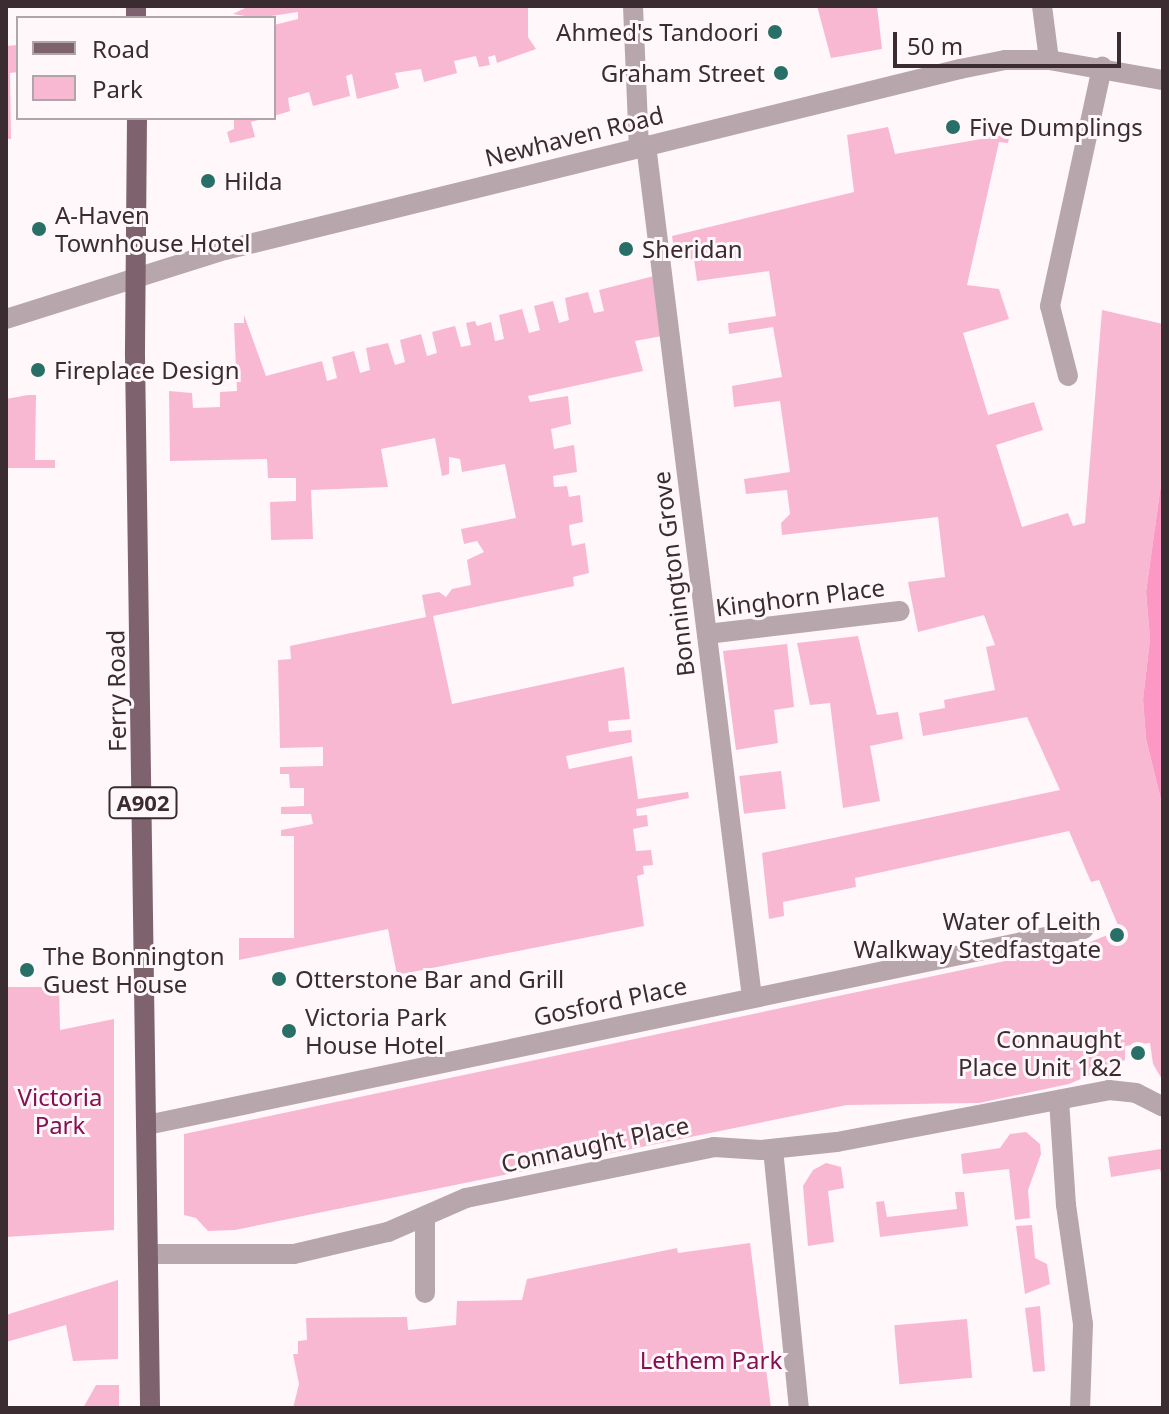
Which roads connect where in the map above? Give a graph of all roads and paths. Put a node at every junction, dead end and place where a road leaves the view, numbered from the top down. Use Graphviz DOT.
graph roads {
  1 [pos="633,6"];
  2 [pos="1042,6"];
  3 [pos="1049,60"];
  4 [pos="1102,67"];
  5 [pos="1163,80"];
  6 [pos="137,120"];
  7 [pos="642,146"];
  8 [pos="137,276"];
  9 [pos="6,319"];
  10 [pos="1068,376"];
  11 [pos="900,611"];
  12 [pos="707,634"];
  13 [pos="1084,929"];
  14 [pos="752,997"];
  15 [pos="1059,1100"];
  16 [pos="1163,1107"];
  17 [pos="147,1125"];
  18 [pos="773,1149"];
  19 [pos="425,1219"];
  20 [pos="148,1248"];
  21 [pos="425,1293"];
  22 [pos="150,1408"];
  23 [pos="799,1408"];
  24 [pos="1080,1408"];
  1 -- 7 [label="street, Bonnington Grove"];
  2 -- 3 [label="street"];
  3 -- 4 [label="street, Newhaven Road"];
  3 -- 7 [label="street, Newhaven Road"];
  4 -- 5 [label="street, Newhaven Road"];
  4 -- 10 [label="street"];
  6 -- 8 [label="main road, Ferry Road / A902"];
  7 -- 8 [label="street, Newhaven Road"];
  7 -- 12 [label="street, Bonnington Grove"];
  8 -- 9 [label="street, Newhaven Road"];
  8 -- 17 [label="main road, Ferry Road / A902"];
  11 -- 12 [label="street, Kinghorn Place"];
  12 -- 14 [label="street, Bonnington Grove"];
  13 -- 14 [label="street, Gosford Place"];
  14 -- 17 [label="street, Gosford Place"];
  15 -- 16 [label="street, Connaught Place"];
  15 -- 18 [label="street, Connaught Place"];
  15 -- 24 [label="street"];
  17 -- 20 [label="main road, Ferry Road / A902"];
  18 -- 19 [label="street, Connaught Place"];
  18 -- 23 [label="street"];
  19 -- 20 [label="street, Connaught Place"];
  19 -- 21 [label="street"];
  20 -- 22 [label="main road, Ferry Road / A902"];
}
